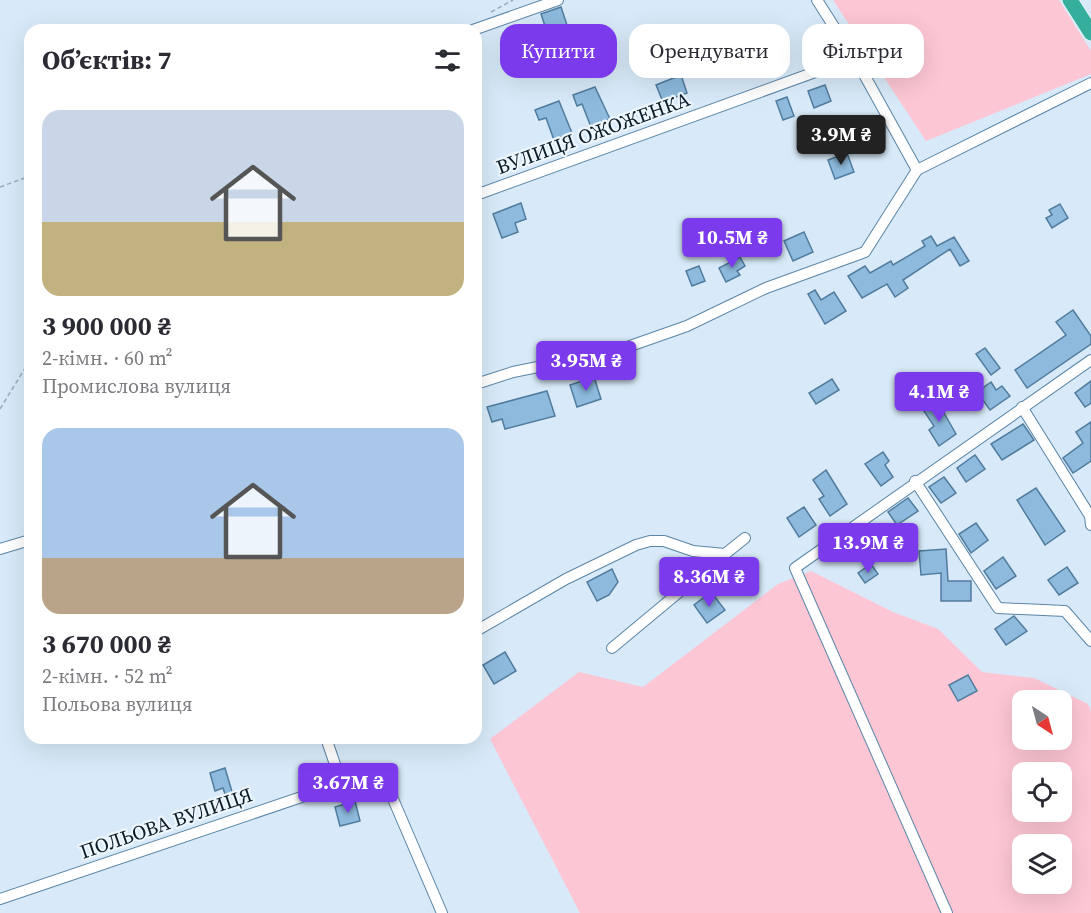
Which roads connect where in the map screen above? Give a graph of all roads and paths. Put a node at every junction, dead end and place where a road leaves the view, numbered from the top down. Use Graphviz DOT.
graph roads {
  1 [pos="558,0"];
  2 [pos="817,0"];
  3 [pos="1070,0"];
  4 [pos="832,24"];
  5 [pos="482,27"];
  6 [pos="1091,33"];
  7 [pos="802,77"];
  8 [pos="866,78"];
  9 [pos="1091,83"];
  10 [pos="917,170"];
  11 [pos="24,178"];
  12 [pos="0,187"];
  13 [pos="482,193"];
  14 [pos="1091,360"];
  15 [pos="24,370"];
  16 [pos="482,382"];
  17 [pos="1022,407"];
  18 [pos="0,409"];
  19 [pos="915,481"];
  20 [pos="1091,525"];
  21 [pos="745,538"];
  22 [pos="24,542"];
  23 [pos="0,549"];
  24 [pos="725,554"];
  25 [pos="482,628"];
  26 [pos="1091,641"];
  27 [pos="612,648"];
  28 [pos="328,744"];
  29 [pos="339,776"];
  30 [pos="0,899"];
  31 [pos="442,913"];
  32 [pos="947,913"];
  1 -- 5 [label="street"];
  2 -- 4 [label="street"];
  3 -- 6 [label="highway"];
  7 -- 13 [label="street, ВУЛИЦЯ ОЖОЖЕНКА"];
  8 -- 10 [label="street"];
  9 -- 10 [label="street"];
  10 -- 16 [label="street"];
  11 -- 12 [label="path"];
  14 -- 17 [label="street"];
  15 -- 18 [label="path"];
  17 -- 19 [label="street"];
  17 -- 20 [label="street"];
  19 -- 26 [label="street"];
  19 -- 32 [label="street"];
  21 -- 24 [label="street"];
  22 -- 23 [label="street"];
  24 -- 25 [label="street"];
  24 -- 27 [label="street"];
  28 -- 29 [label="street"];
  29 -- 30 [label="street, ПОЛЬОВА ВУЛИЦЯ"];
  29 -- 31 [label="street"];
}
